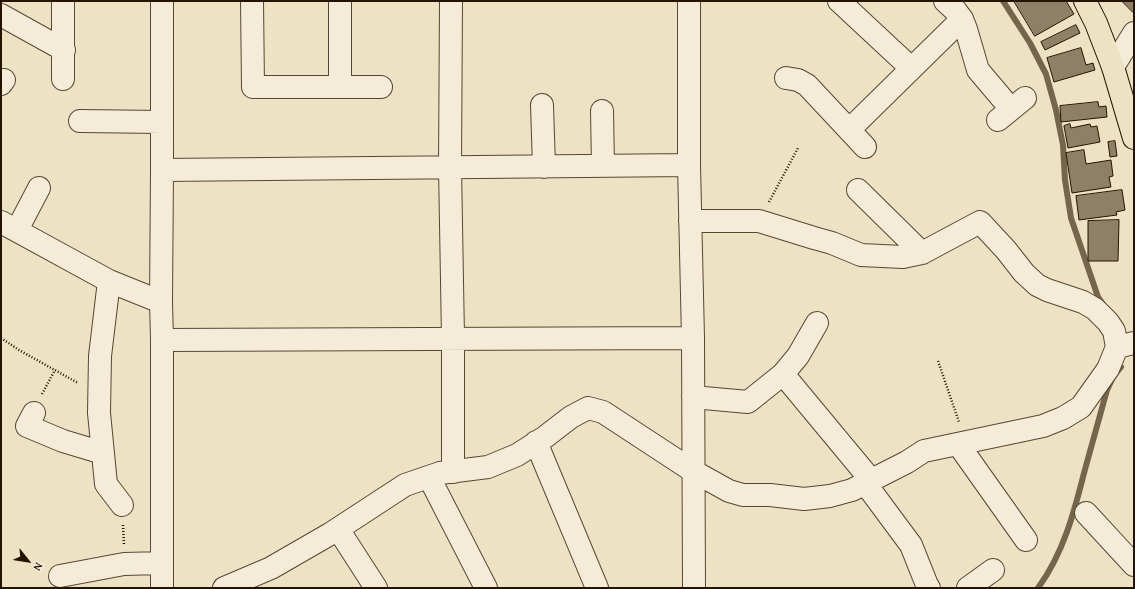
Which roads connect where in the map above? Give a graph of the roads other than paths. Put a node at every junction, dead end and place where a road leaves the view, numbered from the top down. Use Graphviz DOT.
graph roads {
  1 [pos="64,1"];
  2 [pos="162,1"];
  3 [pos="252,1"];
  4 [pos="340,1"];
  5 [pos="451,1"];
  6 [pos="689,1"];
  7 [pos="839,1"];
  8 [pos="945,1"];
  9 [pos="1084,1"];
  10 [pos="1,15"];
  11 [pos="962,19"];
  12 [pos="1134,33"];
  13 [pos="64,50"];
  14 [pos="1112,67"];
  15 [pos="911,68"];
  16 [pos="786,78"];
  17 [pos="63,79"];
  18 [pos="340,87"];
  19 [pos="381,87"];
  20 [pos="542,105"];
  21 [pos="1011,109"];
  22 [pos="602,111"];
  23 [pos="80,121"];
  24 [pos="162,122"];
  25 [pos="849,130"];
  26 [pos="1134,138"];
  27 [pos="865,147"];
  28 [pos="689,165"];
  29 [pos="544,166"];
  30 [pos="603,166"];
  31 [pos="450,167"];
  32 [pos="162,170"];
  33 [pos="39,188"];
  34 [pos="858,190"];
  35 [pos="690,221"];
  36 [pos="9,226"];
  37 [pos="922,253"];
  38 [pos="109,281"];
  39 [pos="161,302"];
  40 [pos="817,323"];
  41 [pos="453,338"];
  42 [pos="692,338"];
  43 [pos="162,340"];
  44 [pos="1126,345"];
  45 [pos="783,374"];
  46 [pos="693,398"];
  47 [pos="38,404"];
  48 [pos="536,442"];
  49 [pos="962,443"];
  50 [pos="103,453"];
  51 [pos="693,471"];
  52 [pos="453,472"];
  53 [pos="429,477"];
  54 [pos="868,481"];
  55 [pos="122,505"];
  56 [pos="1086,513"];
  57 [pos="338,529"];
  58 [pos="1019,540"];
  59 [pos="162,562"];
  60 [pos="1134,565"];
  61 [pos="993,570"];
  62 [pos="60,576"];
  63 [pos="162,588"];
  64 [pos="224,588"];
  65 [pos="376,588"];
  66 [pos="486,588"];
  67 [pos="597,588"];
  68 [pos="694,588"];
  69 [pos="929,588"];
  70 [pos="968,588"];
  1 -- 13 [label="street"];
  2 -- 24 [label="street"];
  3 -- 18 [label="street"];
  4 -- 18 [label="street"];
  5 -- 31 [label="street"];
  6 -- 28 [label="street"];
  7 -- 15 [label="street"];
  8 -- 11 [label="street"];
  9 -- 14 [label="main road"];
  10 -- 13 [label="street"];
  11 -- 15 [label="street"];
  11 -- 21 [label="street"];
  12 -- 14 [label="street"];
  13 -- 17 [label="street"];
  14 -- 26 [label="main road"];
  15 -- 25 [label="street"];
  16 -- 25 [label="street"];
  18 -- 19 [label="street"];
  20 -- 29 [label="street"];
  22 -- 30 [label="street"];
  23 -- 24 [label="street"];
  24 -- 32 [label="street"];
  25 -- 27 [label="street"];
  28 -- 30 [label="street"];
  28 -- 35 [label="street"];
  29 -- 30 [label="street"];
  29 -- 31 [label="street"];
  31 -- 32 [label="street"];
  31 -- 41 [label="street"];
  32 -- 39 [label="street"];
  33 -- 36 [label="street"];
  34 -- 37 [label="street"];
  35 -- 37 [label="street"];
  35 -- 42 [label="street"];
  36 -- 38 [label="street"];
  37 -- 44 [label="street"];
  38 -- 39 [label="street"];
  38 -- 50 [label="street"];
  39 -- 43 [label="street"];
  40 -- 45 [label="street"];
  41 -- 42 [label="street"];
  41 -- 43 [label="street"];
  41 -- 52 [label="street"];
  42 -- 46 [label="street"];
  43 -- 59 [label="street"];
  44 -- 49 [label="street"];
  45 -- 46 [label="street"];
  45 -- 54 [label="street"];
  46 -- 51 [label="street"];
  47 -- 50 [label="street"];
  48 -- 51 [label="street"];
  48 -- 52 [label="street"];
  48 -- 67 [label="street"];
  49 -- 54 [label="street"];
  49 -- 58 [label="street"];
  50 -- 55 [label="street"];
  51 -- 54 [label="street"];
  51 -- 68 [label="street"];
  52 -- 53 [label="street"];
  53 -- 57 [label="street"];
  53 -- 66 [label="street"];
  54 -- 69 [label="street"];
  56 -- 60 [label="street"];
  57 -- 64 [label="street"];
  57 -- 65 [label="street"];
  59 -- 62 [label="street"];
  59 -- 63 [label="street"];
  61 -- 70 [label="street"];
}
